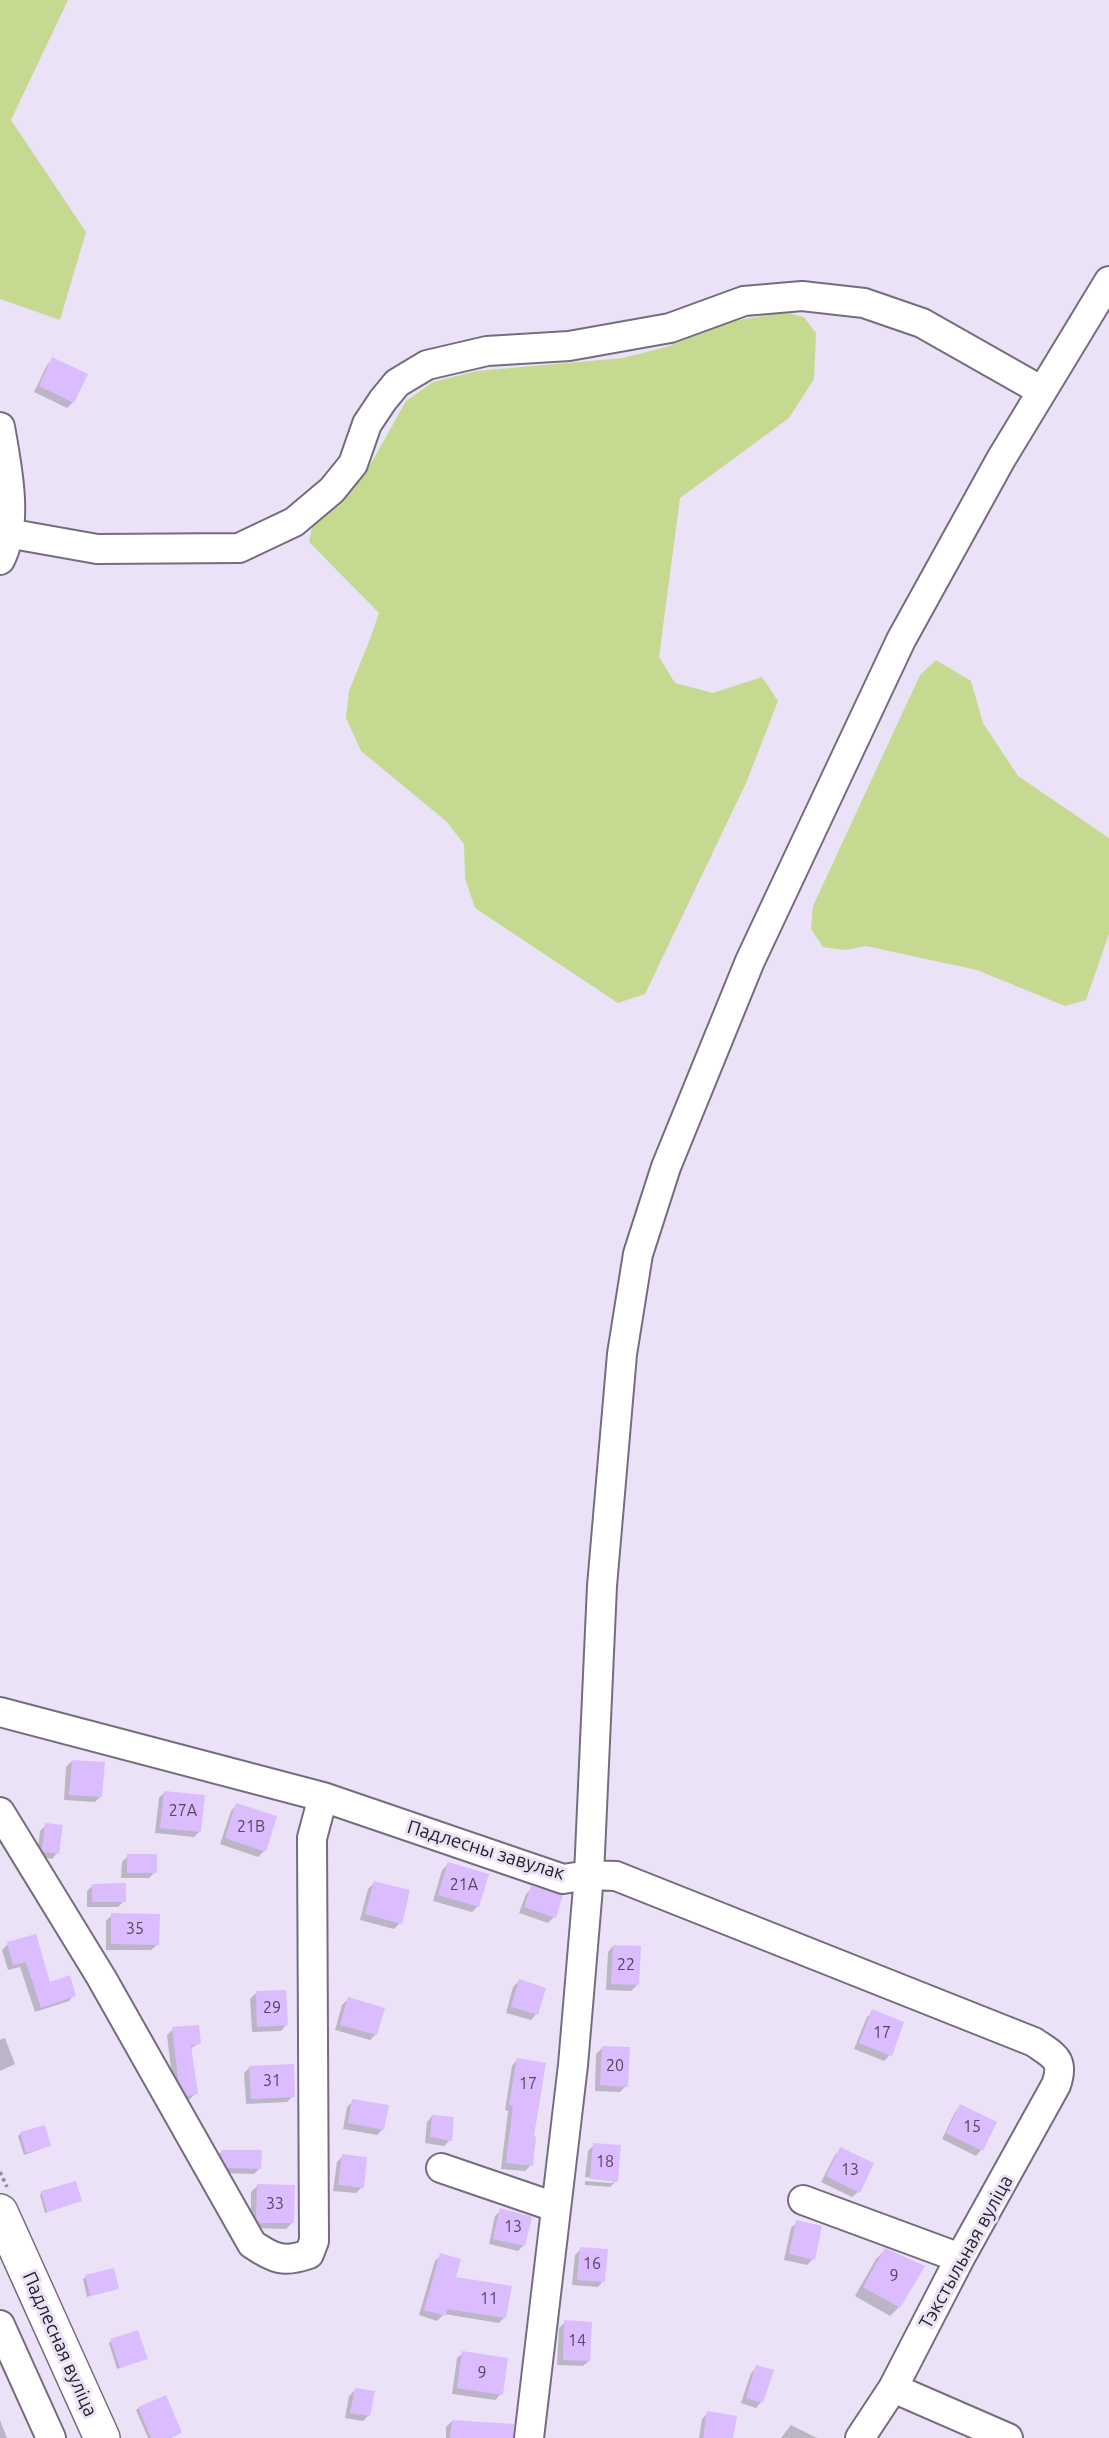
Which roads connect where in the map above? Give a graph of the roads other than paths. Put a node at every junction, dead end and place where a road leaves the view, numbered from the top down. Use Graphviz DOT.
graph roads {
  1 [pos="1109,281"];
  2 [pos="1042,391"];
  3 [pos="0,427"];
  4 [pos="7,533"];
  5 [pos="0,560"];
  6 [pos="0,1712"];
  7 [pos="323,1797"];
  8 [pos="0,1812"];
  9 [pos="589,1875"];
  10 [pos="441,2168"];
  11 [pos="803,2200"];
  12 [pos="555,2207"];
  13 [pos="0,2213"];
  14 [pos="960,2258"];
  15 [pos="0,2325"];
  16 [pos="893,2388"];
  17 [pos="51,2438"];
  18 [pos="103,2438"];
  19 [pos="529,2438"];
  20 [pos="860,2438"];
  21 [pos="1008,2438"];
  1 -- 2 [label="street"];
  2 -- 4 [label="street"];
  2 -- 9 [label="street"];
  3 -- 4 [label="street"];
  4 -- 5 [label="street"];
  6 -- 7 [label="street, Падлесны завулак"];
  7 -- 8 [label="street"];
  7 -- 9 [label="street, Падлесны завулак"];
  9 -- 12 [label="street, Падлесны завулак"];
  9 -- 14 [label="street, Тэкстыльная вуліца"];
  10 -- 12 [label="street"];
  11 -- 14 [label="street"];
  12 -- 19 [label="street, Падлесны завулак"];
  13 -- 18 [label="main road, Падлесная вуліца"];
  14 -- 16 [label="street, Тэкстыльная вуліца"];
  15 -- 17 [label="street"];
  16 -- 20 [label="street, Тэкстыльная вуліца"];
  16 -- 21 [label="street"];
}
